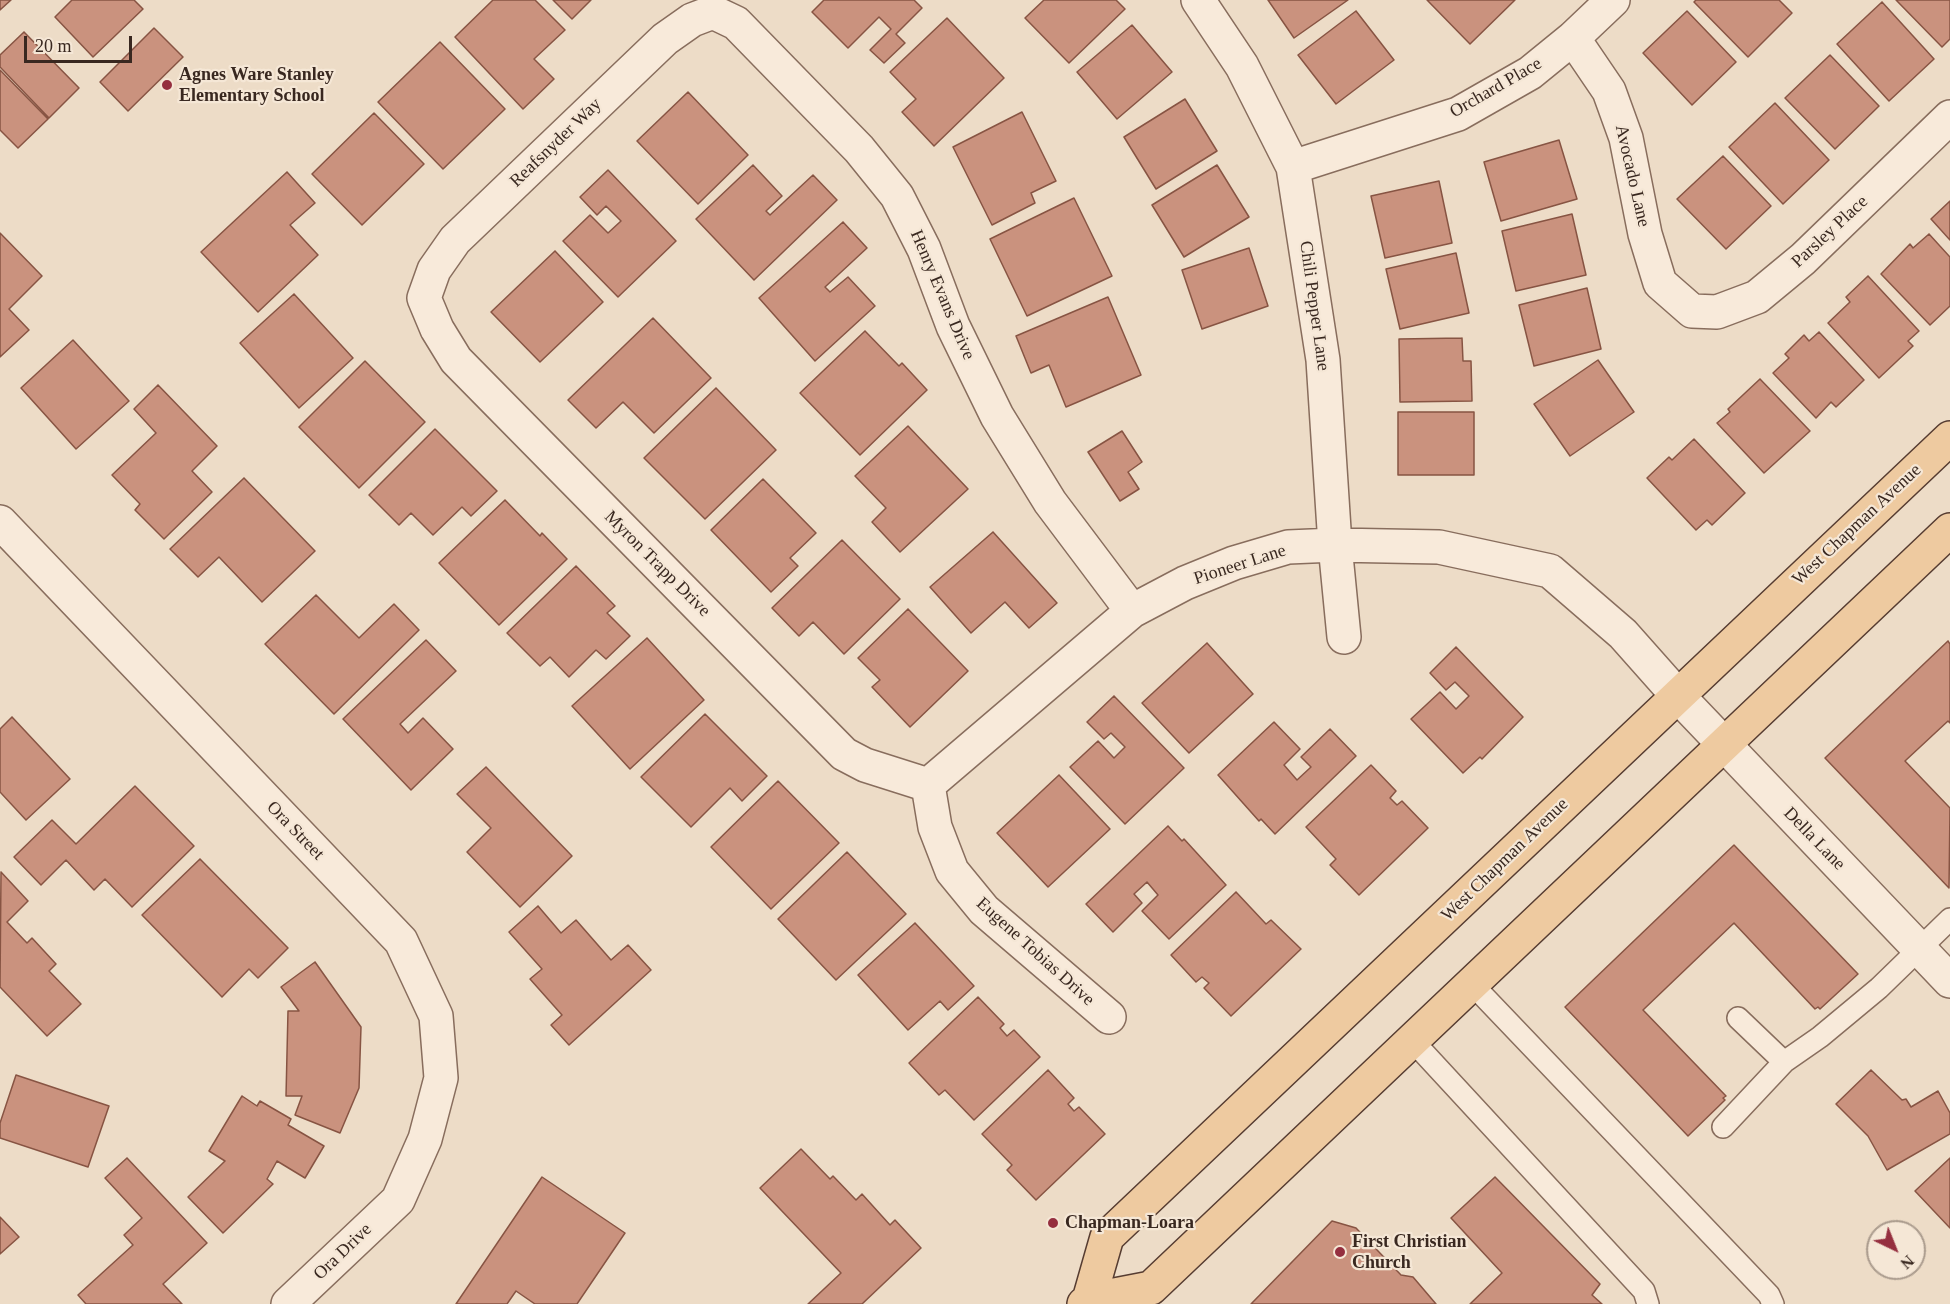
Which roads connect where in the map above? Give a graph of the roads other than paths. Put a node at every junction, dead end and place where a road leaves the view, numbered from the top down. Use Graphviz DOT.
graph roads {
  1 [pos="1198,0"];
  2 [pos="1613,0"];
  3 [pos="713,12"];
  4 [pos="1574,38"];
  5 [pos="1950,117"];
  6 [pos="1293,167"];
  7 [pos="424,298"];
  8 [pos="1692,311"];
  9 [pos="1950,438"];
  10 [pos="0,522"];
  11 [pos="1950,530"];
  12 [pos="1335,544"];
  13 [pos="1132,611"];
  14 [pos="1344,637"];
  15 [pos="1678,696"];
  16 [pos="1725,744"];
  17 [pos="928,785"];
  18 [pos="1950,919"];
  19 [pos="1920,949"];
  20 [pos="1950,981"];
  21 [pos="1471,983"];
  22 [pos="1109,1017"];
  23 [pos="1738,1018"];
  24 [pos="1411,1039"];
  25 [pos="1784,1062"];
  26 [pos="1723,1127"];
  27 [pos="398,1200"];
  28 [pos="1087,1302"];
  29 [pos="288,1304"];
  30 [pos="1648,1304"];
  31 [pos="1773,1304"];
  1 -- 6 [label="street, Chili Pepper Lane"];
  2 -- 4 [label="street, Orchard Place"];
  3 -- 7 [label="street, Reafsnyder Way"];
  3 -- 13 [label="street, Henry Evans Drive"];
  4 -- 6 [label="street, Orchard Place"];
  4 -- 8 [label="street, Avocado Lane"];
  5 -- 8 [label="street, Parsley Place"];
  6 -- 12 [label="street, Chili Pepper Lane"];
  7 -- 17 [label="street, Myron Trapp Drive"];
  9 -- 15 [label="main road, West Chapman Avenue"];
  10 -- 27 [label="street, Ora Street"];
  11 -- 16 [label="main road, West Chapman Avenue"];
  12 -- 13 [label="street, Pioneer Lane"];
  12 -- 14 [label="street, Chili Pepper Lane"];
  12 -- 15 [label="street, Pioneer Lane"];
  13 -- 17 [label="street, Pioneer Lane"];
  15 -- 16 [label="street, Della Lane"];
  15 -- 28 [label="main road, West Chapman Avenue"];
  16 -- 19 [label="street, Della Lane"];
  16 -- 21 [label="main road, West Chapman Avenue"];
  17 -- 22 [label="street, Eugene Tobias Drive"];
  18 -- 19 [label="lane"];
  19 -- 20 [label="street, Della Lane"];
  19 -- 25 [label="lane"];
  21 -- 24 [label="main road, West Chapman Avenue"];
  21 -- 31 [label="lane"];
  23 -- 25 [label="lane"];
  24 -- 28 [label="main road, West Chapman Avenue"];
  24 -- 30 [label="lane"];
  25 -- 26 [label="lane"];
  27 -- 29 [label="street, Ora Drive"];
}
